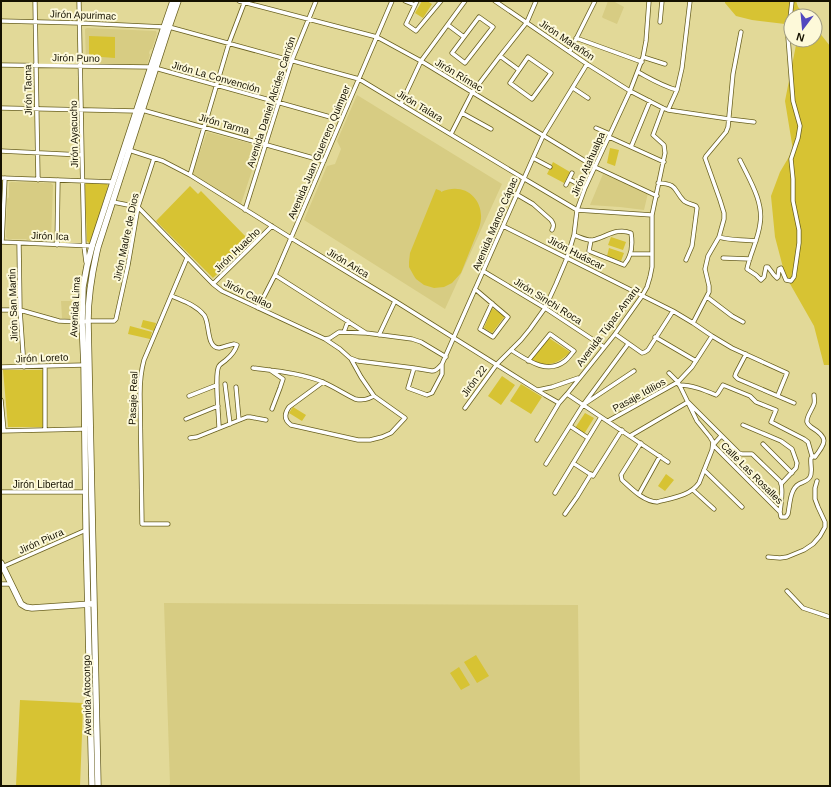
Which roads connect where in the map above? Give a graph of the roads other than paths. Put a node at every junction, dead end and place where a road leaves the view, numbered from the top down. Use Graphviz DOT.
graph roads {
  1 [pos="35,1"];
  2 [pos="79,1"];
  3 [pos="173,1"];
  4 [pos="178,1"];
  5 [pos="239,1"];
  6 [pos="316,1"];
  7 [pos="392,1"];
  8 [pos="405,1"];
  9 [pos="441,1"];
  10 [pos="466,1"];
  11 [pos="496,1"];
  12 [pos="536,1"];
  13 [pos="595,1"];
  14 [pos="649,1"];
  15 [pos="662,1"];
  16 [pos="690,1"];
  17 [pos="792,1"];
  18 [pos="245,2"];
  19 [pos="416,3"];
  20 [pos="309,19"];
  21 [pos="1,21"];
  22 [pos="35,21"];
  23 [pos="527,22"];
  24 [pos="660,22"];
  25 [pos="80,23"];
  26 [pos="448,25"];
  27 [pos="166,27"];
  28 [pos="742,32"];
  29 [pos="377,37"];
  30 [pos="464,37"];
  31 [pos="576,38"];
  32 [pos="230,43"];
  33 [pos="570,51"];
  34 [pos="500,56"];
  35 [pos="643,57"];
  36 [pos="292,60"];
  37 [pos="421,61"];
  38 [pos="642,62"];
  39 [pos="587,64"];
  40 [pos="665,64"];
  41 [pos="1,65"];
  42 [pos="36,65"];
  43 [pos="80,66"];
  44 [pos="153,68"];
  45 [pos="519,70"];
  46 [pos="638,72"];
  47 [pos="359,79"];
  48 [pos="216,85"];
  49 [pos="572,88"];
  50 [pos="676,90"];
  51 [pos="630,91"];
  52 [pos="472,92"];
  53 [pos="588,98"];
  54 [pos="650,101"];
  55 [pos="279,102"];
  56 [pos="401,104"];
  57 [pos="1,108"];
  58 [pos="37,108"];
  59 [pos="663,108"];
  60 [pos="81,109"];
  61 [pos="139,110"];
  62 [pos="668,110"];
  63 [pos="462,113"];
  64 [pos="729,119"];
  65 [pos="341,120"];
  66 [pos="754,122"];
  67 [pos="204,127"];
  68 [pos="596,128"];
  69 [pos="491,129"];
  70 [pos="451,134"];
  71 [pos="543,136"];
  72 [pos="609,136"];
  73 [pos="265,144"];
  74 [pos="631,147"];
  75 [pos="126,149"];
  76 [pos="1,151"];
  77 [pos="38,153"];
  78 [pos="82,156"];
  79 [pos="154,158"];
  80 [pos="533,158"];
  81 [pos="740,160"];
  82 [pos="324,161"];
  83 [pos="664,162"];
  84 [pos="595,166"];
  85 [pos="550,168"];
  86 [pos="572,172"];
  87 [pos="190,175"];
  88 [pos="3,178"];
  89 [pos="523,178"];
  90 [pos="569,179"];
  91 [pos="38,180"];
  92 [pos="58,180"];
  93 [pos="83,181"];
  94 [pos="113,182"];
  95 [pos="658,183"];
  96 [pos="566,185"];
  97 [pos="585,188"];
  98 [pos="516,194"];
  99 [pos="657,196"];
  100 [pos="112,202"];
  101 [pos="138,207"];
  102 [pos="245,210"];
  103 [pos="577,210"];
  104 [pos="652,215"];
  105 [pos="272,226"];
  106 [pos="503,226"];
  107 [pos="552,230"];
  108 [pos="574,235"];
  109 [pos="719,237"];
  110 [pos="291,238"];
  111 [pos="591,240"];
  112 [pos="756,240"];
  113 [pos="2,242"];
  114 [pos="19,243"];
  115 [pos="57,244"];
  116 [pos="84,246"];
  117 [pos="95,246"];
  118 [pos="631,254"];
  119 [pos="652,254"];
  120 [pos="187,258"];
  121 [pos="567,258"];
  122 [pos="723,258"];
  123 [pos="750,259"];
  124 [pos="686,260"];
  125 [pos="87,266"];
  126 [pos="483,271"];
  127 [pos="275,276"];
  128 [pos="213,284"];
  129 [pos="475,289"];
  130 [pos="172,296"];
  131 [pos="642,296"];
  132 [pos="707,297"];
  133 [pos="395,301"];
  134 [pos="492,303"];
  135 [pos="258,308"];
  136 [pos="545,308"];
  137 [pos="1,310"];
  138 [pos="20,310"];
  139 [pos="673,311"];
  140 [pos="348,321"];
  141 [pos="85,322"];
  142 [pos="743,322"];
  143 [pos="692,323"];
  144 [pos="344,332"];
  145 [pos="366,333"];
  146 [pos="379,334"];
  147 [pos="615,334"];
  148 [pos="712,336"];
  149 [pos="655,337"];
  150 [pos="454,338"];
  151 [pos="325,339"];
  152 [pos="628,344"];
  153 [pos="604,346"];
  154 [pos="511,350"];
  155 [pos="746,354"];
  156 [pos="446,357"];
  157 [pos="350,358"];
  158 [pos="528,361"];
  159 [pos="696,361"];
  160 [pos="442,364"];
  161 [pos="496,364"];
  162 [pos="84,365"];
  163 [pos="45,366"];
  164 [pos="1,367"];
  165 [pos="24,367"];
  166 [pos="253,368"];
  167 [pos="414,368"];
  168 [pos="270,370"];
  169 [pos="634,371"];
  170 [pos="669,373"];
  171 [pos="580,378"];
  172 [pos="323,382"];
  173 [pos="225,384"];
  174 [pos="678,384"];
  175 [pos="217,386"];
  176 [pos="236,387"];
  177 [pos="538,390"];
  178 [pos="567,394"];
  179 [pos="778,395"];
  180 [pos="814,395"];
  181 [pos="189,396"];
  182 [pos="374,396"];
  183 [pos="1,400"];
  184 [pos="688,402"];
  185 [pos="559,403"];
  186 [pos="794,403"];
  187 [pos="583,405"];
  188 [pos="218,406"];
  189 [pos="465,408"];
  190 [pos="272,409"];
  191 [pos="601,416"];
  192 [pos="186,418"];
  193 [pos="239,420"];
  194 [pos="266,420"];
  195 [pos="608,421"];
  196 [pos="230,424"];
  197 [pos="744,425"];
  198 [pos="570,426"];
  199 [pos="219,428"];
  200 [pos="85,429"];
  201 [pos="45,430"];
  202 [pos="622,430"];
  203 [pos="3,431"];
  204 [pos="630,436"];
  205 [pos="721,436"];
  206 [pos="190,438"];
  207 [pos="588,438"];
  208 [pos="537,440"];
  209 [pos="641,443"];
  210 [pos="763,444"];
  211 [pos="713,445"];
  212 [pos="660,456"];
  213 [pos="812,456"];
  214 [pos="668,462"];
  215 [pos="573,463"];
  216 [pos="546,464"];
  217 [pos="704,470"];
  218 [pos="792,473"];
  219 [pos="591,474"];
  220 [pos="817,481"];
  221 [pos="782,484"];
  222 [pos="693,490"];
  223 [pos="1,492"];
  224 [pos="86,492"];
  225 [pos="554,493"];
  226 [pos="639,494"];
  227 [pos="742,507"];
  228 [pos="714,509"];
  229 [pos="780,512"];
  230 [pos="565,514"];
  231 [pos="168,524"];
  232 [pos="86,530"];
  233 [pos="768,557"];
  234 [pos="2,565"];
  235 [pos="1,584"];
  236 [pos="11,584"];
  237 [pos="787,591"];
  238 [pos="91,604"];
  239 [pos="830,617"];
  240 [pos="92,786"];
  241 [pos="98,786"];
  1 -- 22 [label="street, Jirón Tacna"];
  2 -- 25 [label="street, Jirón Ayacucho"];
  3 -- 27 [label="main road, Avenida Lima"];
  4 -- 27 [label="main road, Avenida Lima"];
  5 -- 18 [label="street, Jirón Rímac"];
  6 -- 20 [label="street, Avenida Daniel Alcides Carrión"];
  7 -- 29 [label="street, Avenida Juan Guerrero Quimper"];
  8 -- 19 [label="street"];
  9 -- 19 [label="street"];
  10 -- 26 [label="street"];
  11 -- 23 [label="street, Jirón Marañón"];
  12 -- 23 [label="street"];
  13 -- 31 [label="street"];
  14 -- 35 [label="street, Jirón Atahualpa"];
  15 -- 24 [label="street"];
  16 -- 50 [label="street"];
  17 -- 123 [label="street"];
  18 -- 20 [label="street, Jirón Rímac"];
  18 -- 32 [label="street"];
  20 -- 29 [label="street, Jirón Rímac"];
  20 -- 36 [label="street, Avenida Daniel Alcides Carrión"];
  21 -- 22 [label="street, Jirón Apurimac"];
  22 -- 25 [label="street, Jirón Apurimac"];
  22 -- 42 [label="street, Jirón Tacna"];
  23 -- 33 [label="street, Jirón Marañón"];
  23 -- 34 [label="street"];
  25 -- 27 [label="street, Jirón Apurimac"];
  25 -- 43 [label="street, Jirón Ayacucho"];
  26 -- 30 [label="street"];
  26 -- 37 [label="street"];
  27 -- 32 [label="street, Jirón Talara"];
  27 -- 44 [label="main road, Avenida Lima"];
  28 -- 64 [label="street"];
  29 -- 37 [label="street, Jirón Rímac"];
  29 -- 47 [label="street, Avenida Juan Guerrero Quimper"];
  30 -- 30 [label="street"];
  31 -- 33 [label="street"];
  31 -- 38 [label="street"];
  32 -- 36 [label="street, Jirón Talara"];
  32 -- 48 [label="street"];
  33 -- 39 [label="street, Jirón Marañón"];
  34 -- 45 [label="street"];
  34 -- 52 [label="street"];
  35 -- 38 [label="street, Jirón Atahualpa"];
  35 -- 40 [label="street"];
  36 -- 47 [label="street, Jirón Talara"];
  36 -- 55 [label="street, Avenida Daniel Alcides Carrión"];
  37 -- 52 [label="street, Jirón Rímac"];
  37 -- 56 [label="street"];
  38 -- 46 [label="street, Jirón Atahualpa"];
  39 -- 49 [label="street, Avenida Manco Cápac"];
  39 -- 51 [label="street, Jirón Marañón"];
  41 -- 42 [label="street, Jirón Puno"];
  42 -- 43 [label="street, Jirón Puno"];
  42 -- 58 [label="street, Jirón Tacna"];
  43 -- 44 [label="street, Jirón Puno"];
  43 -- 60 [label="street, Jirón Ayacucho"];
  44 -- 48 [label="street, Jirón La Convención"];
  44 -- 61 [label="main road, Avenida Lima"];
  45 -- 45 [label="street"];
  46 -- 50 [label="street"];
  46 -- 51 [label="street, Jirón Atahualpa"];
  47 -- 56 [label="street, Jirón Talara"];
  47 -- 65 [label="street, Avenida Juan Guerrero Quimper"];
  48 -- 55 [label="street, Jirón La Convención"];
  48 -- 67 [label="street"];
  49 -- 53 [label="street"];
  49 -- 71 [label="street, Avenida Manco Cápac"];
  50 -- 62 [label="street"];
  51 -- 54 [label="street, Jirón Marañón"];
  51 -- 72 [label="street, Jirón Atahualpa"];
  52 -- 63 [label="street"];
  52 -- 71 [label="street, Jirón Rímac"];
  54 -- 59 [label="street, Jirón Marañón"];
  54 -- 74 [label="street"];
  55 -- 65 [label="street, Jirón La Convención"];
  55 -- 73 [label="street, Avenida Daniel Alcides Carrión"];
  56 -- 70 [label="street, Jirón Talara"];
  57 -- 58 [label="street, Jirón Tarma"];
  58 -- 60 [label="street, Jirón Tarma"];
  58 -- 77 [label="street, Jirón Tacna"];
  59 -- 62 [label="street, Jirón Marañón"];
  59 -- 83 [label="street"];
  60 -- 61 [label="street, Jirón Tarma"];
  60 -- 78 [label="street, Jirón Ayacucho"];
  61 -- 67 [label="street, Jirón Tarma"];
  61 -- 75 [label="main road, Avenida Lima"];
  62 -- 64 [label="street, Jirón Marañón"];
  63 -- 69 [label="street"];
  63 -- 70 [label="street"];
  64 -- 66 [label="street, Jirón Marañón"];
  64 -- 109 [label="street"];
  65 -- 82 [label="street, Avenida Juan Guerrero Quimper"];
  67 -- 73 [label="street, Jirón Tarma"];
  67 -- 87 [label="street"];
  68 -- 72 [label="street"];
  70 -- 89 [label="street, Jirón Talara"];
  71 -- 80 [label="street, Avenida Manco Cápac"];
  71 -- 84 [label="street, Jirón Rímac"];
  72 -- 74 [label="street"];
  72 -- 84 [label="street, Jirón Atahualpa"];
  73 -- 82 [label="street, Jirón Tarma"];
  73 -- 102 [label="street, Avenida Daniel Alcides Carrión"];
  74 -- 83 [label="street"];
  75 -- 79 [label="street, Jirón Arica"];
  75 -- 94 [label="main road, Avenida Lima"];
  75 -- 100 [label="main road, Avenida Lima"];
  76 -- 77 [label="street"];
  77 -- 78 [label="street"];
  77 -- 91 [label="street, Jirón Tacna"];
  78 -- 93 [label="street, Jirón Ayacucho"];
  79 -- 87 [label="street, Jirón Arica"];
  79 -- 101 [label="street, Jirón Madre de Dios"];
  80 -- 85 [label="street"];
  80 -- 89 [label="street, Avenida Manco Cápac"];
  81 -- 112 [label="street"];
  82 -- 110 [label="street, Avenida Juan Guerrero Quimper"];
  83 -- 95 [label="street, Avenida Túpac Amaru"];
  84 -- 97 [label="street, Jirón Atahualpa"];
  84 -- 99 [label="street, Jirón Rímac"];
  86 -- 90 [label="street"];
  87 -- 102 [label="street, Jirón Arica"];
  88 -- 91 [label="street"];
  88 -- 113 [label="street"];
  89 -- 98 [label="street, Avenida Manco Cápac"];
  89 -- 103 [label="street, Jirón Talara"];
  90 -- 96 [label="street"];
  90 -- 97 [label="street"];
  91 -- 92 [label="street"];
  92 -- 93 [label="street"];
  92 -- 115 [label="street"];
  93 -- 94 [label="street"];
  93 -- 116 [label="street, Jirón Ayacucho"];
  94 -- 117 [label="main road, Avenida Lima"];
  95 -- 99 [label="street, Avenida Túpac Amaru"];
  95 -- 124 [label="street"];
  97 -- 103 [label="street, Jirón Atahualpa"];
  98 -- 106 [label="street, Avenida Manco Cápac"];
  98 -- 107 [label="street"];
  99 -- 104 [label="street, Avenida Túpac Amaru"];
  100 -- 101 [label="street"];
  100 -- 117 [label="main road, Avenida Lima"];
  101 -- 120 [label="street, Jirón Callao"];
  101 -- 141 [label="street, Jirón Madre de Dios"];
  102 -- 105 [label="street, Jirón Arica"];
  103 -- 104 [label="street, Jirón Talara"];
  103 -- 108 [label="street, Jirón Atahualpa"];
  104 -- 119 [label="street, Avenida Túpac Amaru"];
  105 -- 110 [label="street, Jirón Arica"];
  105 -- 128 [label="street, Jirón Huacho"];
  106 -- 121 [label="street, Jirón Huáscar"];
  106 -- 126 [label="street, Avenida Manco Cápac"];
  108 -- 111 [label="street"];
  108 -- 121 [label="street, Jirón Atahualpa"];
  109 -- 112 [label="street"];
  109 -- 132 [label="street"];
  110 -- 127 [label="street, Avenida Juan Guerrero Quimper"];
  110 -- 133 [label="street, Jirón Arica"];
  111 -- 118 [label="street"];
  111 -- 118 [label="street"];
  112 -- 123 [label="street"];
  113 -- 114 [label="street, Jirón Ica"];
  114 -- 115 [label="street, Jirón Ica"];
  114 -- 138 [label="street, Jirón San Martin"];
  115 -- 116 [label="street, Jirón Ica"];
  116 -- 117 [label="street, Jirón Ica"];
  116 -- 125 [label="street, Jirón Ayacucho"];
  117 -- 125 [label="main road, Avenida Lima"];
  117 -- 141 [label="main road, Avenida Lima"];
  118 -- 119 [label="street"];
  119 -- 131 [label="street, Avenida Túpac Amaru"];
  120 -- 128 [label="street, Jirón Callao"];
  120 -- 130 [label="street, Pasaje Real"];
  121 -- 131 [label="street, Jirón Huáscar"];
  121 -- 136 [label="street, Jirón Atahualpa"];
  122 -- 123 [label="street"];
  125 -- 141 [label="main road, Avenida Lima"];
  126 -- 129 [label="street, Avenida Manco Cápac"];
  126 -- 136 [label="street, Jirón Sinchi Roca"];
  127 -- 135 [label="street, Avenida Juan Guerrero Quimper"];
  127 -- 140 [label="street"];
  128 -- 135 [label="street, Jirón Callao"];
  129 -- 134 [label="street"];
  129 -- 150 [label="street, Avenida Manco Cápac"];
  130 -- 175 [label="street"];
  130 -- 231 [label="street, Pasaje Real"];
  131 -- 139 [label="street, Jirón Huáscar"];
  131 -- 147 [label="street, Avenida Túpac Amaru"];
  132 -- 142 [label="street"];
  132 -- 143 [label="street"];
  133 -- 146 [label="street"];
  133 -- 150 [label="street, Jirón Arica"];
  134 -- 134 [label="street"];
  135 -- 151 [label="street, Jirón Callao"];
  136 -- 153 [label="street, Jirón Sinchi Roca"];
  136 -- 154 [label="street, Jirón Atahualpa"];
  137 -- 138 [label="street"];
  138 -- 141 [label="street"];
  138 -- 165 [label="street, Jirón San Martin"];
  139 -- 143 [label="street, Jirón Huáscar"];
  139 -- 149 [label="street"];
  140 -- 144 [label="street"];
  140 -- 145 [label="street"];
  141 -- 162 [label="main road, Avenida Lima"];
  141 -- 238 [label="main road, Avenida Lima"];
  143 -- 148 [label="street, Jirón Huáscar"];
  144 -- 145 [label="street"];
  144 -- 151 [label="street"];
  145 -- 146 [label="street"];
  146 -- 156 [label="street"];
  147 -- 152 [label="street"];
  147 -- 153 [label="street, Avenida Túpac Amaru"];
  148 -- 155 [label="street, Jirón Huáscar"];
  148 -- 159 [label="street"];
  149 -- 152 [label="street"];
  149 -- 159 [label="street"];
  150 -- 156 [label="street, Avenida Manco Cápac"];
  150 -- 161 [label="street, Jirón Arica"];
  151 -- 157 [label="street, Jirón Callao"];
  152 -- 187 [label="street"];
  153 -- 171 [label="street, Avenida Túpac Amaru"];
  154 -- 158 [label="street"];
  154 -- 161 [label="street, Jirón Atahualpa"];
  155 -- 179 [label="street, Jirón Huáscar"];
  155 -- 179 [label="street"];
  156 -- 160 [label="street, Avenida Manco Cápac"];
  157 -- 167 [label="street"];
  157 -- 182 [label="street"];
  158 -- 158 [label="street"];
  159 -- 174 [label="street"];
  160 -- 167 [label="street"];
  160 -- 167 [label="street, Avenida Manco Cápac"];
  161 -- 177 [label="street, Jirón Arica"];
  161 -- 189 [label="street, Jirón 22"];
  162 -- 163 [label="street, Jirón Loreto"];
  162 -- 200 [label="main road, Avenida Lima"];
  163 -- 165 [label="street, Jirón Loreto"];
  163 -- 201 [label="street"];
  164 -- 165 [label="street, Jirón Loreto"];
  166 -- 168 [label="street"];
  168 -- 172 [label="street"];
  168 -- 190 [label="street"];
  169 -- 187 [label="street"];
  170 -- 174 [label="street"];
  171 -- 177 [label="street"];
  171 -- 178 [label="street, Avenida Túpac Amaru"];
  172 -- 182 [label="street"];
  172 -- 182 [label="street"];
  173 -- 196 [label="street"];
  174 -- 184 [label="street"];
  174 -- 195 [label="street, Pasaje Idilios"];
  174 -- 213 [label="street"];
  175 -- 181 [label="street"];
  175 -- 188 [label="street"];
  176 -- 193 [label="street"];
  177 -- 185 [label="street, Jirón Arica"];
  178 -- 185 [label="street, Avenida Túpac Amaru"];
  178 -- 187 [label="street"];
  179 -- 186 [label="street"];
  180 -- 213 [label="street"];
  183 -- 203 [label="street"];
  184 -- 204 [label="street"];
  184 -- 205 [label="street"];
  184 -- 211 [label="street, Calle Las Rosalles"];
  185 -- 208 [label="street, Avenida Túpac Amaru"];
  187 -- 191 [label="street"];
  187 -- 198 [label="street"];
  188 -- 192 [label="street"];
  188 -- 199 [label="street"];
  191 -- 195 [label="street"];
  191 -- 207 [label="street"];
  193 -- 194 [label="street"];
  193 -- 196 [label="street"];
  195 -- 202 [label="street"];
  196 -- 199 [label="street"];
  197 -- 218 [label="street"];
  198 -- 207 [label="street"];
  198 -- 216 [label="street"];
  199 -- 206 [label="street"];
  200 -- 201 [label="street"];
  200 -- 224 [label="main road, Avenida Lima"];
  201 -- 203 [label="street"];
  202 -- 204 [label="street"];
  202 -- 219 [label="street"];
  204 -- 209 [label="street"];
  205 -- 211 [label="street"];
  205 -- 221 [label="street"];
  207 -- 215 [label="street"];
  209 -- 212 [label="street"];
  209 -- 226 [label="street"];
  210 -- 218 [label="street"];
  211 -- 217 [label="street"];
  211 -- 229 [label="street, Calle Las Rosalles"];
  212 -- 214 [label="street"];
  212 -- 226 [label="street"];
  213 -- 229 [label="street"];
  215 -- 219 [label="street"];
  215 -- 225 [label="street"];
  217 -- 222 [label="street"];
  217 -- 227 [label="street"];
  218 -- 221 [label="street"];
  219 -- 230 [label="street"];
  220 -- 233 [label="street"];
  221 -- 229 [label="street"];
  222 -- 226 [label="street"];
  222 -- 228 [label="street"];
  223 -- 224 [label="street, Jirón Libertad"];
  224 -- 232 [label="main road, Avenida Lima"];
  232 -- 234 [label="street, Jirón Piura"];
  232 -- 238 [label="main road, Avenida Lima"];
  234 -- 236 [label="main road"];
  235 -- 236 [label="street"];
  236 -- 238 [label="main road"];
  237 -- 239 [label="street"];
  238 -- 240 [label="main road, Avenida Atocongo"];
  238 -- 241 [label="main road, Avenida Atocongo"];
}
